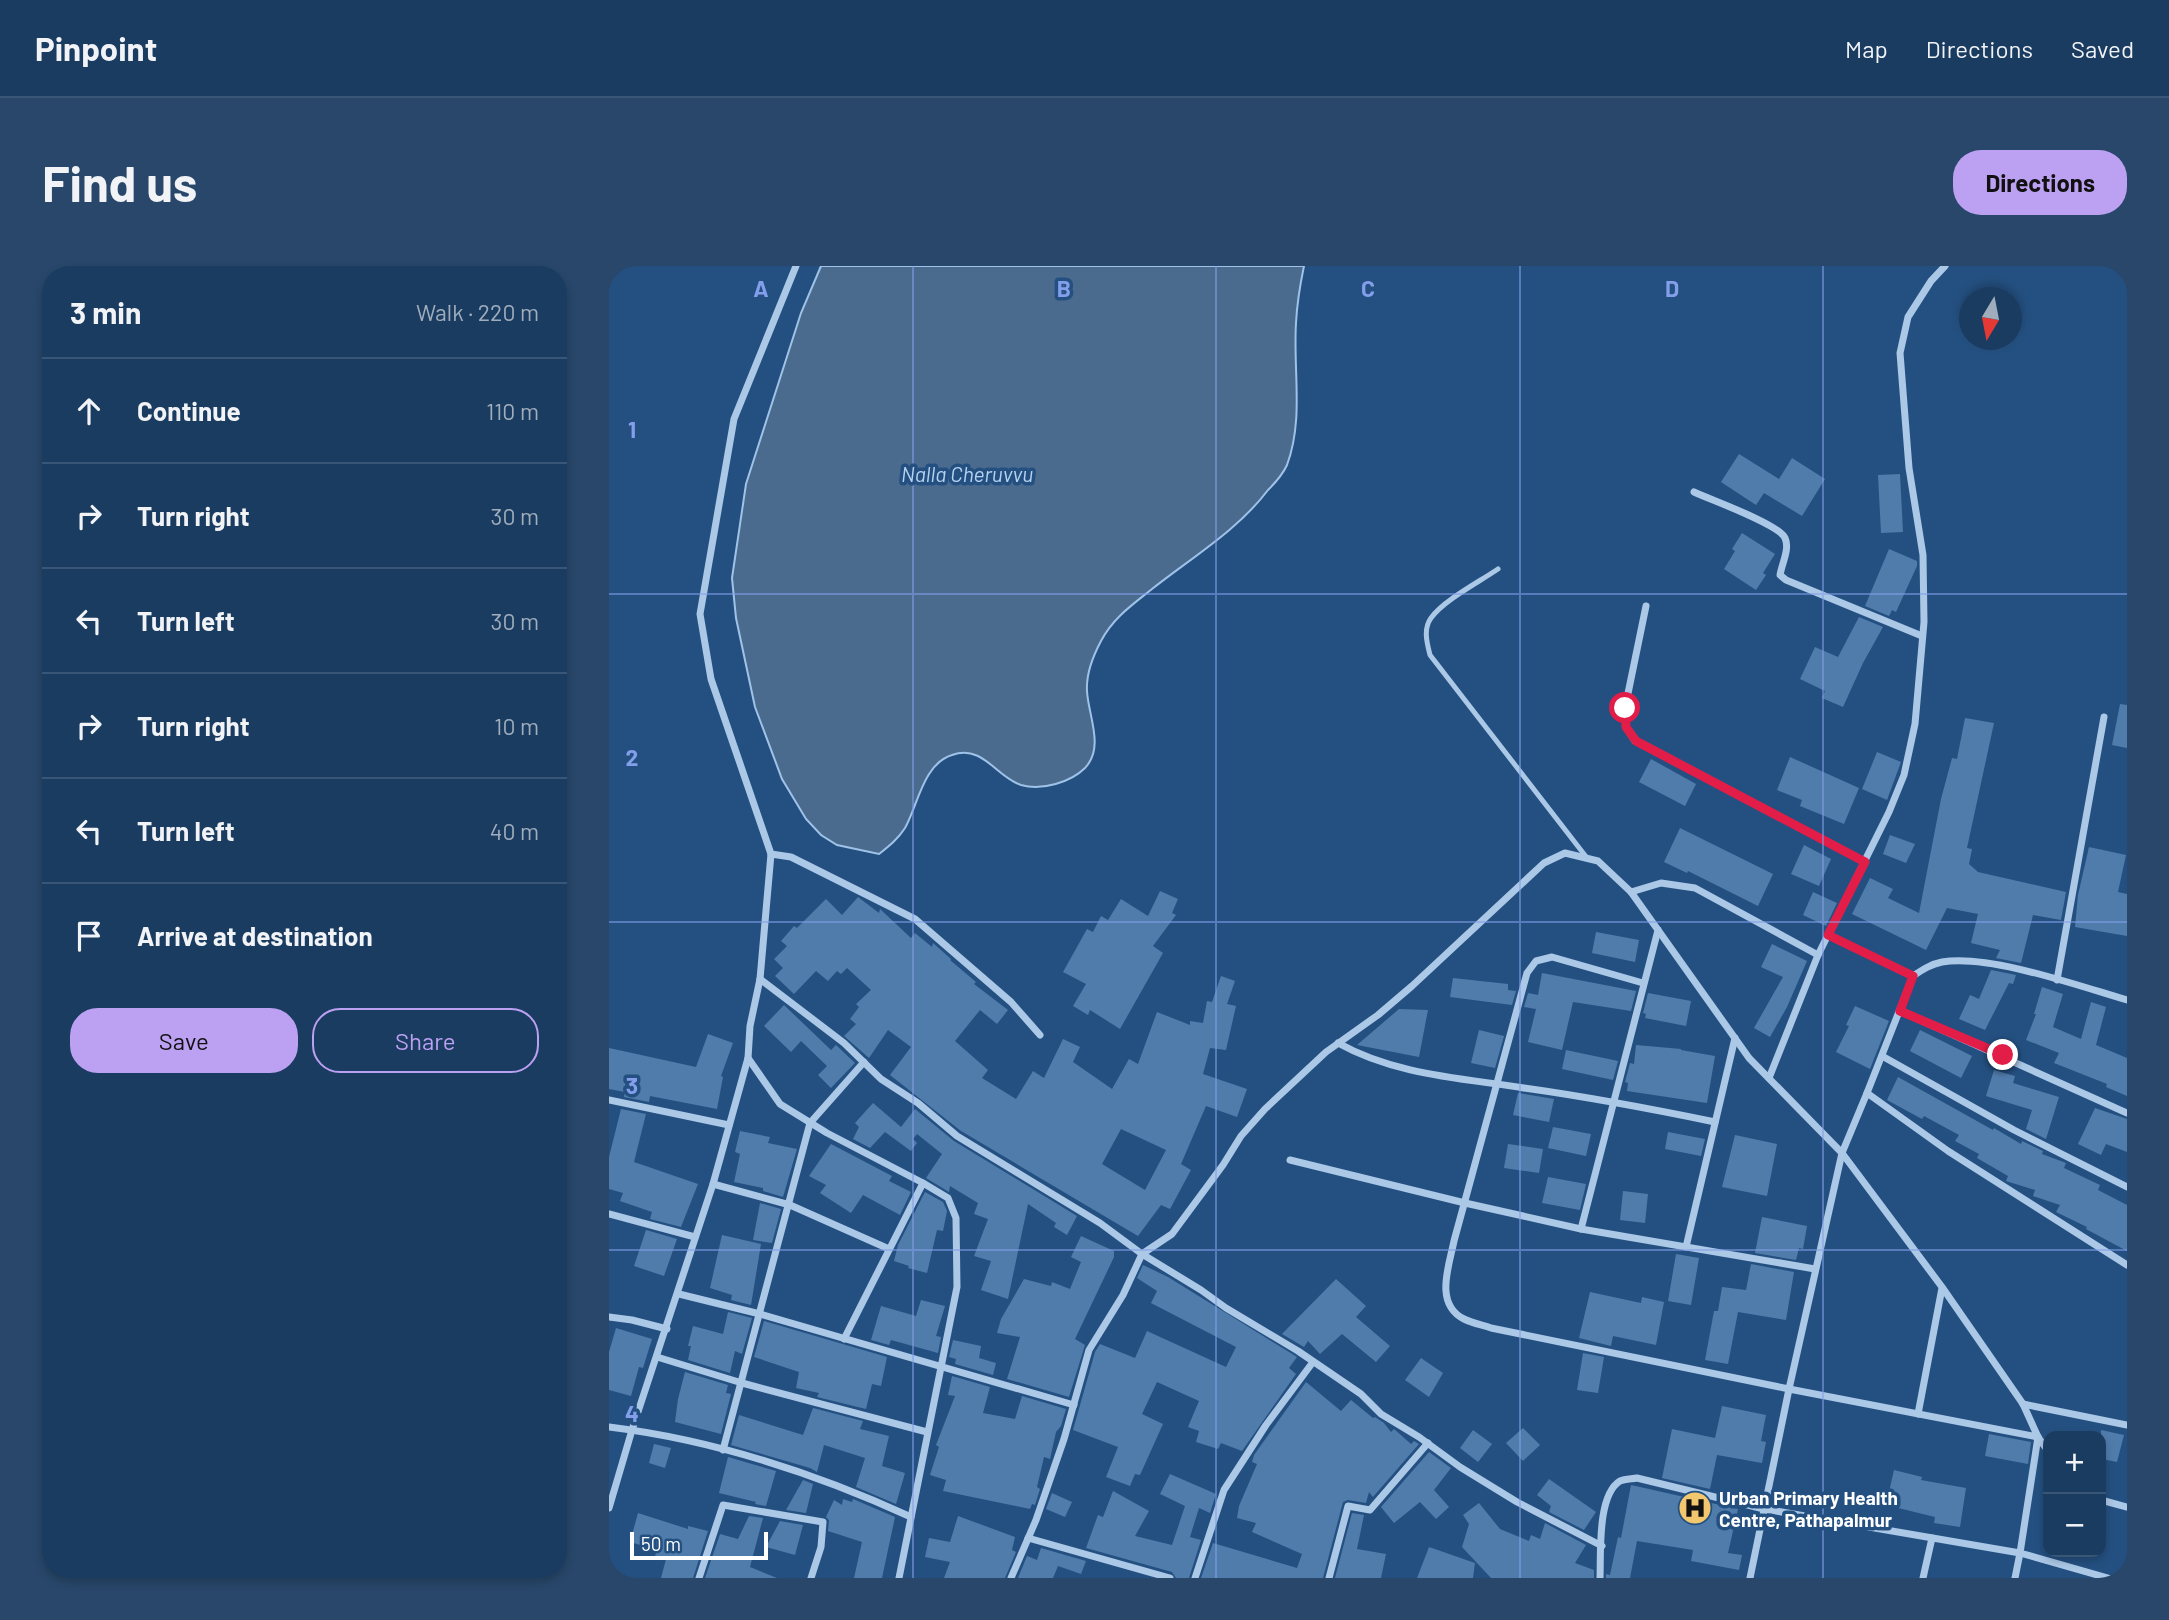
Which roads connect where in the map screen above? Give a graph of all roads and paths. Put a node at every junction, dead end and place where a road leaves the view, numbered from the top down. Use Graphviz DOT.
graph roads {
  1 [pos="796,266"];
  2 [pos="1945,266"];
  3 [pos="1694,492"];
  4 [pos="1498,569"];
  5 [pos="1646,606"];
  6 [pos="1922,636"];
  7 [pos="2104,717"];
  8 [pos="771,853"];
  9 [pos="1587,858"];
  10 [pos="1865,862"];
  11 [pos="1631,892"];
  12 [pos="1658,929"];
  13 [pos="1828,935"];
  14 [pos="1818,956"];
  15 [pos="1913,976"];
  16 [pos="760,979"];
  17 [pos="2057,980"];
  18 [pos="1643,983"];
  19 [pos="2127,1000"];
  20 [pos="1900,1011"];
  21 [pos="1040,1035"];
  22 [pos="1735,1038"];
  23 [pos="1338,1042"];
  24 [pos="1882,1056"];
  25 [pos="748,1058"];
  26 [pos="864,1062"];
  27 [pos="1769,1078"];
  28 [pos="1498,1084"];
  29 [pos="1867,1093"];
  30 [pos="609,1100"];
  31 [pos="1613,1101"];
  32 [pos="2127,1113"];
  33 [pos="1715,1122"];
  34 [pos="810,1123"];
  35 [pos="729,1125"];
  36 [pos="1842,1153"];
  37 [pos="1290,1160"];
  38 [pos="923,1183"];
  39 [pos="713,1184"];
  40 [pos="2127,1187"];
  41 [pos="1465,1203"];
  42 [pos="790,1205"];
  43 [pos="609,1214"];
  44 [pos="1581,1229"];
  45 [pos="695,1237"];
  46 [pos="1686,1247"];
  47 [pos="889,1249"];
  48 [pos="1142,1254"];
  49 [pos="2127,1265"];
  50 [pos="1815,1269"];
  51 [pos="1943,1287"];
  52 [pos="678,1294"];
  53 [pos="759,1314"];
  54 [pos="609,1317"];
  55 [pos="667,1329"];
  56 [pos="844,1339"];
  57 [pos="657,1357"];
  58 [pos="1313,1362"];
  59 [pos="943,1366"];
  60 [pos="742,1383"];
  61 [pos="1789,1390"];
  62 [pos="2023,1404"];
  63 [pos="1074,1405"];
  64 [pos="1918,1414"];
  65 [pos="2127,1425"];
  66 [pos="609,1427"];
  67 [pos="632,1430"];
  68 [pos="927,1432"];
  69 [pos="2038,1437"];
  70 [pos="1427,1443"];
  71 [pos="2043,1444"];
  72 [pos="723,1450"];
  73 [pos="2106,1501"];
  74 [pos="2127,1507"];
  75 [pos="609,1508"];
  76 [pos="1764,1509"];
  77 [pos="911,1517"];
  78 [pos="1028,1538"];
  79 [pos="1932,1538"];
  80 [pos="1602,1546"];
  81 [pos="2020,1553"];
  82 [pos="699,1578"];
  83 [pos="811,1578"];
  84 [pos="899,1578"];
  85 [pos="1011,1578"];
  86 [pos="1170,1578"];
  87 [pos="1195,1578"];
  88 [pos="1329,1578"];
  89 [pos="1600,1578"];
  90 [pos="1750,1578"];
  91 [pos="1923,1578"];
  92 [pos="2015,1578"];
  93 [pos="2108,1578"];
  1 -- 8 [label="street"];
  2 -- 6 [label="street"];
  3 -- 6 [label="street"];
  4 -- 9 [label="lane"];
  5 -- 10 [label="street"];
  6 -- 10 [label="street"];
  7 -- 17 [label="street"];
  8 -- 16 [label="street"];
  8 -- 21 [label="street"];
  9 -- 11 [label="street"];
  9 -- 23 [label="street"];
  10 -- 13 [label="street"];
  11 -- 12 [label="street"];
  11 -- 14 [label="street"];
  12 -- 18 [label="street"];
  12 -- 22 [label="street"];
  13 -- 14 [label="street"];
  13 -- 15 [label="street"];
  14 -- 27 [label="street"];
  15 -- 17 [label="street"];
  15 -- 20 [label="street"];
  16 -- 25 [label="street"];
  16 -- 26 [label="street"];
  17 -- 19 [label="street"];
  18 -- 28 [label="street"];
  18 -- 31 [label="street"];
  20 -- 24 [label="street"];
  20 -- 32 [label="street"];
  22 -- 27 [label="street"];
  22 -- 33 [label="street"];
  23 -- 28 [label="street"];
  23 -- 48 [label="street"];
  24 -- 29 [label="street"];
  24 -- 40 [label="street"];
  25 -- 34 [label="street"];
  25 -- 35 [label="street"];
  26 -- 34 [label="street"];
  26 -- 48 [label="street"];
  27 -- 36 [label="street"];
  28 -- 31 [label="street"];
  28 -- 41 [label="street"];
  29 -- 36 [label="street"];
  29 -- 49 [label="street"];
  30 -- 35 [label="street"];
  31 -- 33 [label="street"];
  31 -- 44 [label="street"];
  33 -- 46 [label="street"];
  34 -- 38 [label="street"];
  34 -- 42 [label="street"];
  35 -- 39 [label="street"];
  36 -- 50 [label="street"];
  36 -- 51 [label="street"];
  37 -- 41 [label="street"];
  38 -- 47 [label="street"];
  38 -- 59 [label="street"];
  39 -- 42 [label="street"];
  39 -- 45 [label="street"];
  41 -- 44 [label="street"];
  41 -- 61 [label="street"];
  42 -- 47 [label="street"];
  42 -- 53 [label="street"];
  43 -- 45 [label="street"];
  44 -- 46 [label="street"];
  45 -- 52 [label="street"];
  46 -- 50 [label="street"];
  47 -- 56 [label="street"];
  48 -- 58 [label="street"];
  48 -- 63 [label="street"];
  50 -- 61 [label="street"];
  51 -- 62 [label="street"];
  51 -- 64 [label="street"];
  52 -- 53 [label="street"];
  52 -- 55 [label="street"];
  53 -- 56 [label="street"];
  53 -- 60 [label="street"];
  54 -- 55 [label="street"];
  55 -- 57 [label="street"];
  56 -- 59 [label="street"];
  57 -- 60 [label="street"];
  57 -- 67 [label="street"];
  58 -- 70 [label="street"];
  58 -- 87 [label="street"];
  59 -- 63 [label="street"];
  59 -- 68 [label="street"];
  60 -- 68 [label="street"];
  60 -- 72 [label="street"];
  61 -- 64 [label="street"];
  61 -- 76 [label="street"];
  62 -- 65 [label="street"];
  62 -- 69 [label="street"];
  63 -- 78 [label="street"];
  64 -- 69 [label="street"];
  66 -- 67 [label="street"];
  67 -- 72 [label="street"];
  67 -- 75 [label="street"];
  68 -- 77 [label="street"];
  69 -- 71 [label="street"];
  69 -- 81 [label="street"];
  70 -- 80 [label="street"];
  70 -- 88 [label="street"];
  72 -- 77 [label="street"];
  73 -- 74 [label="street"];
  76 -- 79 [label="street"];
  76 -- 80 [label="street"];
  76 -- 90 [label="street"];
  77 -- 84 [label="street"];
  78 -- 85 [label="street"];
  78 -- 86 [label="street"];
  79 -- 81 [label="street"];
  79 -- 91 [label="street"];
  80 -- 89 [label="street"];
  81 -- 92 [label="street"];
  81 -- 93 [label="street"];
  82 -- 83 [label="street"];
}
